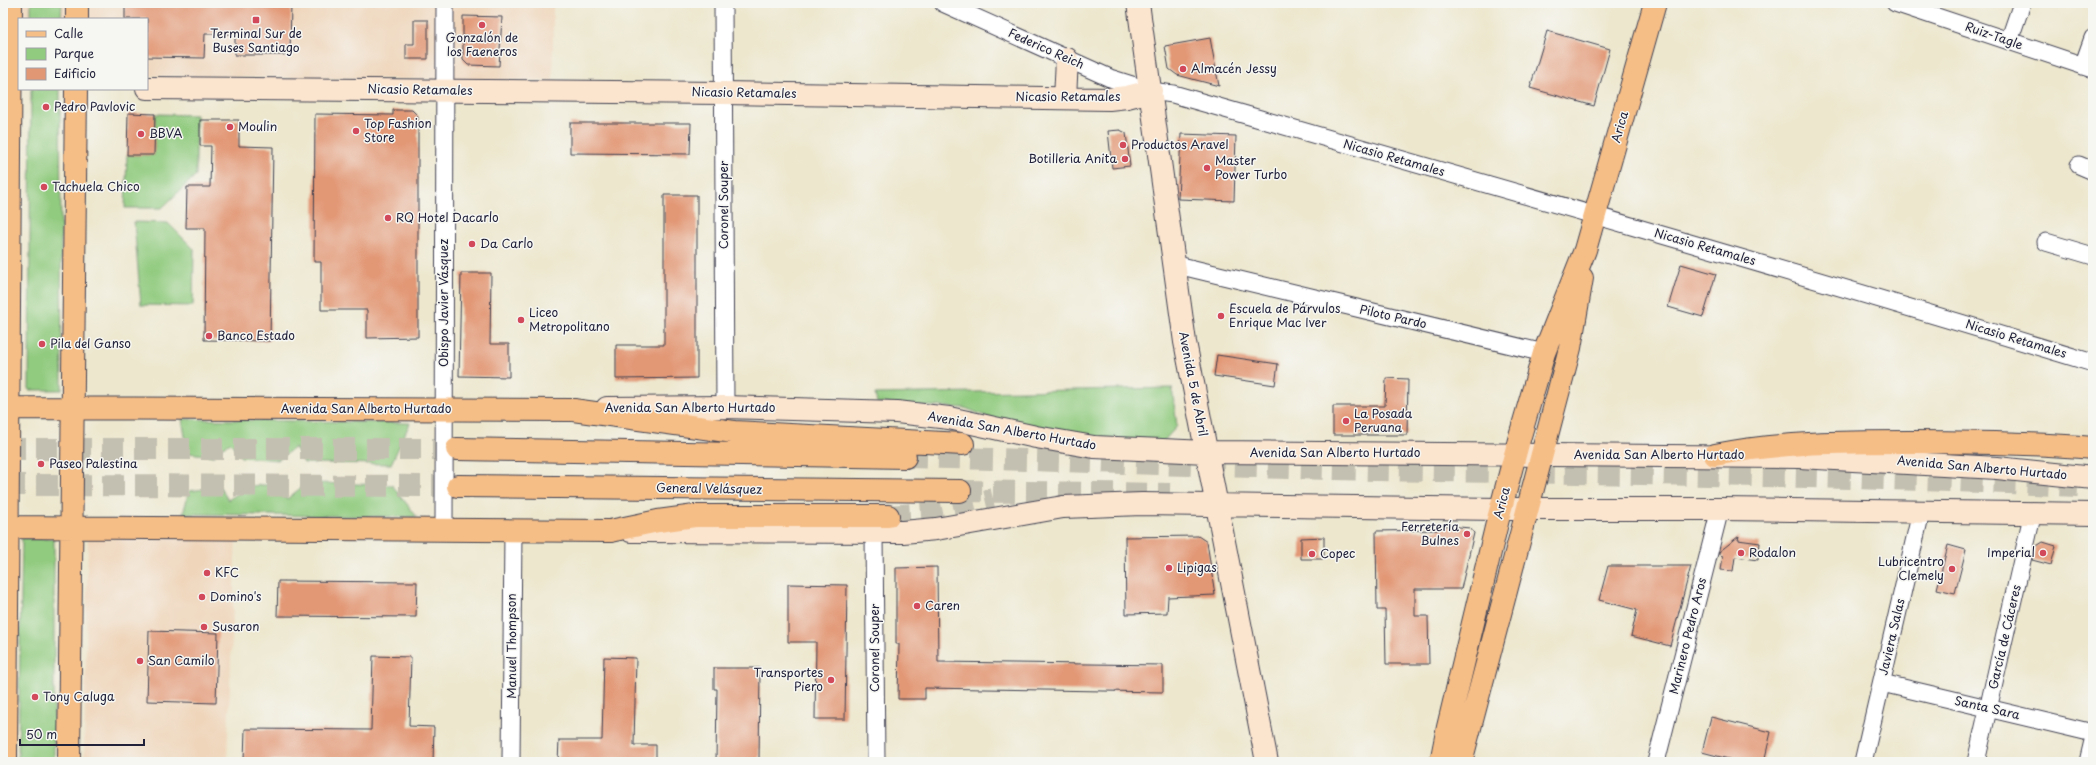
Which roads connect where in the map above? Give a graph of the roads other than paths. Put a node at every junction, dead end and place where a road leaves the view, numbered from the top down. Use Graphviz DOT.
graph roads {
  1 [pos="11,3"];
  2 [pos="77,3"];
  3 [pos="445,3"];
  4 [pos="723,3"];
  5 [pos="943,3"];
  6 [pos="1138,3"];
  7 [pos="1655,3"];
  8 [pos="1895,3"];
  9 [pos="2022,3"];
  10 [pos="1932,9"];
  11 [pos="77,18"];
  12 [pos="2093,38"];
  13 [pos="2009,41"];
  14 [pos="1067,59"];
  15 [pos="2088,68"];
  16 [pos="11,83"];
  17 [pos="148,88"];
  18 [pos="76,90"];
  19 [pos="445,91"];
  20 [pos="1151,91"];
  21 [pos="723,93"];
  22 [pos="1065,98"];
  23 [pos="1594,216"];
  24 [pos="2046,242"];
  25 [pos="1585,250"];
  26 [pos="2093,256"];
  27 [pos="1173,264"];
  28 [pos="6,322"];
  29 [pos="1544,353"];
  30 [pos="2093,362"];
  31 [pos="725,407"];
  32 [pos="6,408"];
  33 [pos="73,408"];
  34 [pos="444,410"];
  35 [pos="573,410"];
  36 [pos="963,444"];
  37 [pos="2093,448"];
  38 [pos="457,449"];
  39 [pos="1207,452"];
  40 [pos="1515,455"];
  41 [pos="1541,455"];
  42 [pos="1715,455"];
  43 [pos="905,457"];
  44 [pos="2093,478"];
  45 [pos="458,486"];
  46 [pos="960,491"];
  47 [pos="1218,505"];
  48 [pos="1500,509"];
  49 [pos="1527,509"];
  50 [pos="1720,509"];
  51 [pos="1921,512"];
  52 [pos="2033,512"];
  53 [pos="2093,514"];
  54 [pos="888,516"];
  55 [pos="5,527"];
  56 [pos="72,528"];
  57 [pos="444,530"];
  58 [pos="512,531"];
  59 [pos="610,531"];
  60 [pos="874,534"];
  61 [pos="1882,683"];
  62 [pos="1989,708"];
  63 [pos="2093,734"];
  64 [pos="2093,741"];
  65 [pos="6,762"];
  66 [pos="70,762"];
  67 [pos="511,762"];
  68 [pos="876,762"];
  69 [pos="1267,762"];
  70 [pos="1441,762"];
  71 [pos="1461,762"];
  72 [pos="1656,762"];
  73 [pos="1863,762"];
  74 [pos="1976,762"];
  75 [pos="2088,762"];
  1 -- 16 [label="main road"];
  2 -- 11 [label="main road"];
  3 -- 19 [label="street, Obispo Javier Vásquez"];
  4 -- 21 [label="street, Coronel Souper"];
  5 -- 14 [label="street, Federico Reich"];
  6 -- 20 [label="main road, Avenida 5 de Abril"];
  7 -- 23 [label="main road, Arica"];
  8 -- 10 [label="street, Ruiz-Tagle"];
  9 -- 13 [label="street"];
  10 -- 13 [label="street, Ruiz-Tagle"];
  12 -- 15 [label="street"];
  13 -- 15 [label="street, Ruiz-Tagle"];
  14 -- 20 [label="street, Federico Reich"];
  14 -- 22 [label="main road"];
  16 -- 28 [label="main road"];
  17 -- 19 [label="main road, Nicasio Retamales"];
  18 -- 33 [label="main road"];
  19 -- 21 [label="main road, Nicasio Retamales"];
  19 -- 34 [label="street, Obispo Javier Vásquez"];
  20 -- 22 [label="main road, Nicasio Retamales"];
  20 -- 23 [label="street, Nicasio Retamales"];
  20 -- 27 [label="main road, Avenida 5 de Abril"];
  21 -- 22 [label="main road, Nicasio Retamales"];
  21 -- 31 [label="street, Coronel Souper"];
  23 -- 25 [label="main road, Arica"];
  23 -- 30 [label="street, Nicasio Retamales"];
  24 -- 26 [label="street"];
  25 -- 29 [label="main road, Arica"];
  25 -- 41 [label="main road, Arica"];
  27 -- 29 [label="street, Piloto Pardo"];
  27 -- 39 [label="main road, Avenida 5 de Abril"];
  28 -- 32 [label="main road"];
  29 -- 40 [label="main road, Arica"];
  31 -- 35 [label="main road, Avenida San Alberto Hurtado"];
  31 -- 39 [label="main road, Avenida San Alberto Hurtado"];
  32 -- 33 [label="main road, Avenida San Alberto Hurtado"];
  32 -- 55 [label="main road"];
  33 -- 34 [label="main road, Avenida San Alberto Hurtado"];
  33 -- 56 [label="main road"];
  34 -- 35 [label="main road, Avenida San Alberto Hurtado"];
  34 -- 57 [label="street, Obispo Javier Vásquez"];
  35 -- 36 [label="main road"];
  37 -- 42 [label="main road"];
  38 -- 43 [label="main road"];
  39 -- 40 [label="main road, Avenida San Alberto Hurtado"];
  39 -- 47 [label="main road, Avenida 5 de Abril"];
  40 -- 41 [label="main road, Avenida San Alberto Hurtado"];
  40 -- 48 [label="main road, Arica"];
  41 -- 42 [label="main road, Avenida San Alberto Hurtado"];
  41 -- 49 [label="main road, Arica"];
  42 -- 44 [label="main road, Avenida San Alberto Hurtado"];
  45 -- 46 [label="main road, General Velásquez"];
  47 -- 48 [label="main road"];
  47 -- 60 [label="main road"];
  47 -- 69 [label="main road, Avenida 5 de Abril"];
  48 -- 49 [label="main road"];
  48 -- 70 [label="main road, Arica"];
  49 -- 50 [label="main road"];
  49 -- 71 [label="main road, Arica"];
  50 -- 51 [label="main road"];
  50 -- 72 [label="street, Marinero Pedro Aros"];
  51 -- 52 [label="main road"];
  51 -- 61 [label="street, Javiera Salas"];
  52 -- 53 [label="main road"];
  52 -- 62 [label="street, García de Cáceres"];
  54 -- 59 [label="main road"];
  55 -- 56 [label="main road"];
  55 -- 65 [label="main road"];
  56 -- 57 [label="main road"];
  56 -- 66 [label="main road"];
  57 -- 58 [label="main road"];
  58 -- 59 [label="main road"];
  58 -- 67 [label="street, Manuel Thompson"];
  59 -- 60 [label="main road"];
  60 -- 68 [label="street, Coronel Souper"];
  61 -- 62 [label="street, Santa Sara"];
  61 -- 73 [label="street, Javiera Salas"];
  62 -- 63 [label="street, Santa Sara"];
  62 -- 74 [label="street, García de Cáceres"];
  64 -- 75 [label="street"];
}
